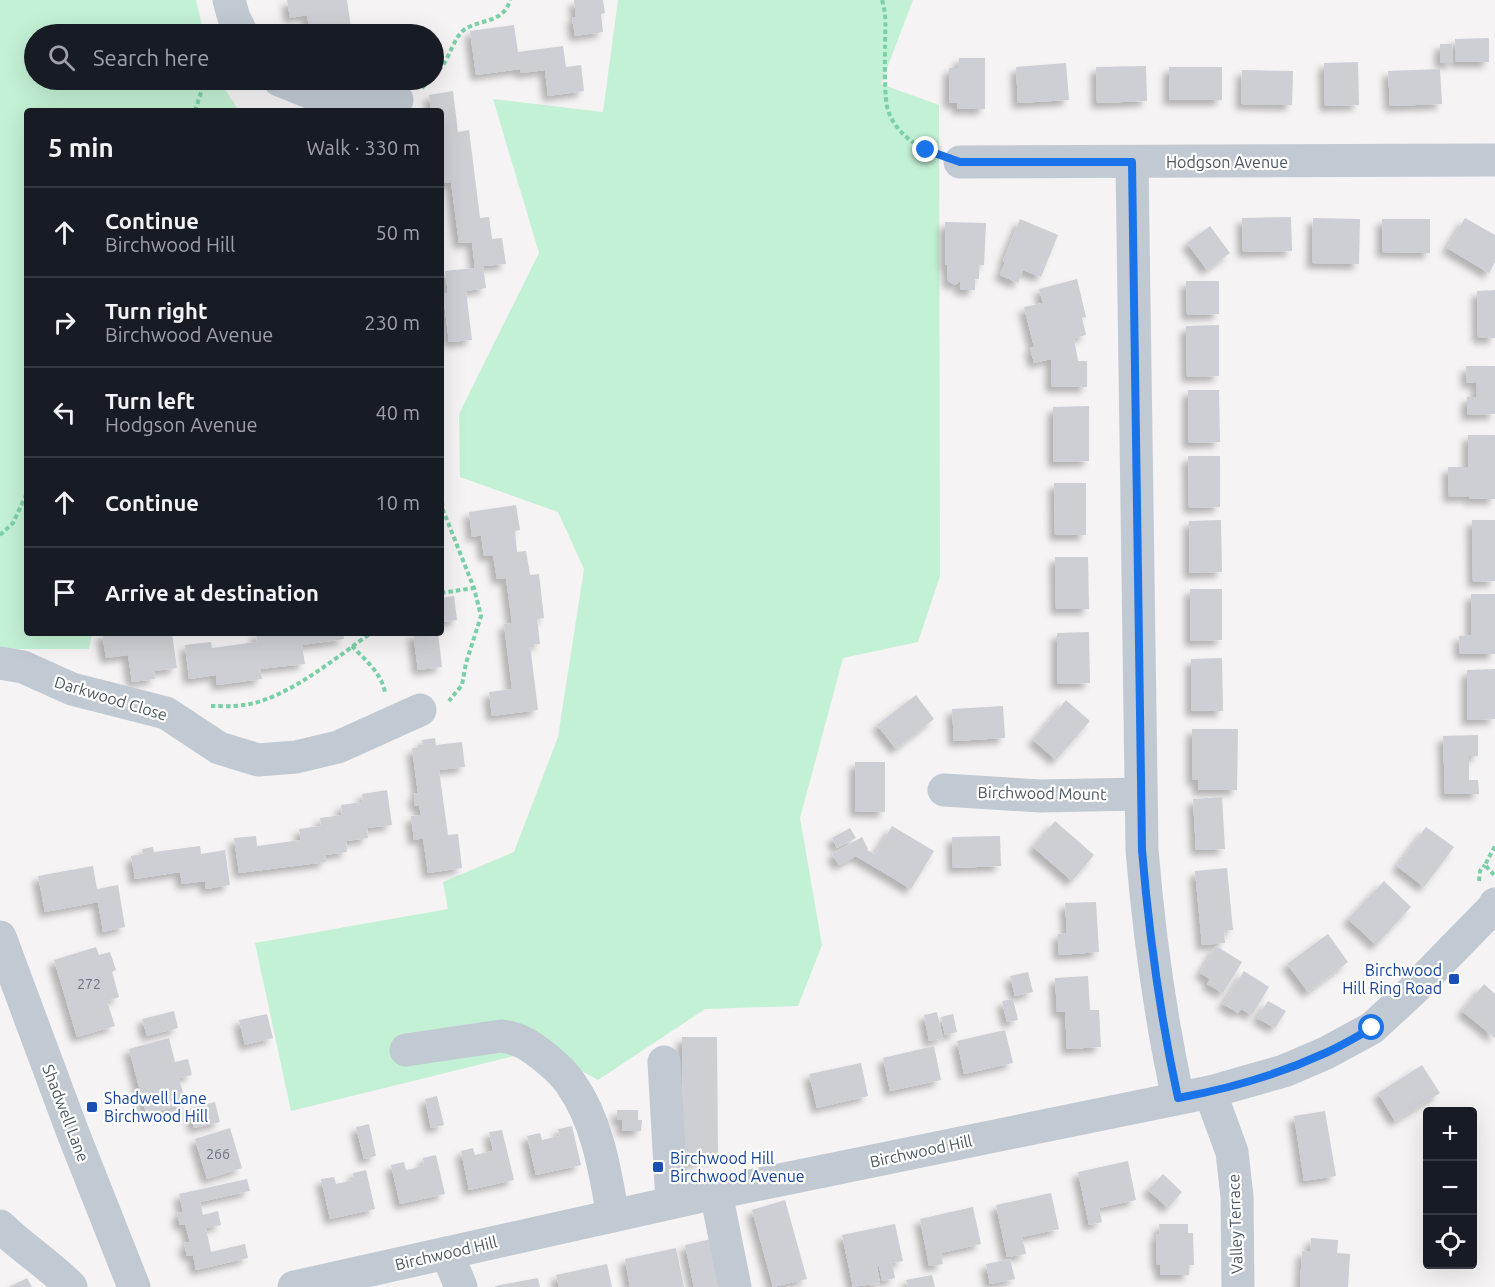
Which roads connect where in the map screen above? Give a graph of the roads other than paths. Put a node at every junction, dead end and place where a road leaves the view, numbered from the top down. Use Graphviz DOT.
graph roads {
  1 [pos="229,0"];
  2 [pos="237,24"];
  3 [pos="296,90"];
  4 [pos="396,100"];
  5 [pos="319,104"];
  6 [pos="1495,160"];
  7 [pos="960,162"];
  8 [pos="1132,162"];
  9 [pos="0,663"];
  10 [pos="409,715"];
  11 [pos="944,790"];
  12 [pos="1140,794"];
  13 [pos="1495,898"];
  14 [pos="0,937"];
  15 [pos="406,1050"];
  16 [pos="664,1062"];
  17 [pos="1210,1092"];
  18 [pos="1178,1098"];
  19 [pos="716,1193"];
  20 [pos="672,1202"];
  21 [pos="613,1216"];
  22 [pos="0,1226"];
  23 [pos="447,1253"];
  24 [pos="71,1287"];
  25 [pos="134,1287"];
  26 [pos="294,1287"];
  27 [pos="461,1287"];
  28 [pos="735,1287"];
  29 [pos="1238,1287"];
  1 -- 2 [label="street"];
  3 -- 5 [label="street"];
  4 -- 5 [label="street"];
  6 -- 8 [label="street, Hodgson Avenue"];
  7 -- 8 [label="street, Hodgson Avenue"];
  8 -- 12 [label="street"];
  9 -- 10 [label="street, Darkwood Close"];
  11 -- 12 [label="street, Birchwood Mount"];
  12 -- 18 [label="street"];
  13 -- 17 [label="street, Birchwood Hill"];
  14 -- 25 [label="street, Shadwell Lane"];
  15 -- 21 [label="street"];
  16 -- 20 [label="street"];
  17 -- 18 [label="street, Birchwood Hill"];
  17 -- 29 [label="street, Valley Terrace"];
  18 -- 19 [label="street, Birchwood Hill"];
  19 -- 20 [label="street, Birchwood Hill"];
  19 -- 28 [label="street"];
  20 -- 21 [label="street, Birchwood Hill"];
  21 -- 23 [label="street, Birchwood Hill"];
  22 -- 24 [label="street"];
  23 -- 26 [label="street, Birchwood Hill"];
  23 -- 27 [label="street"];
}
